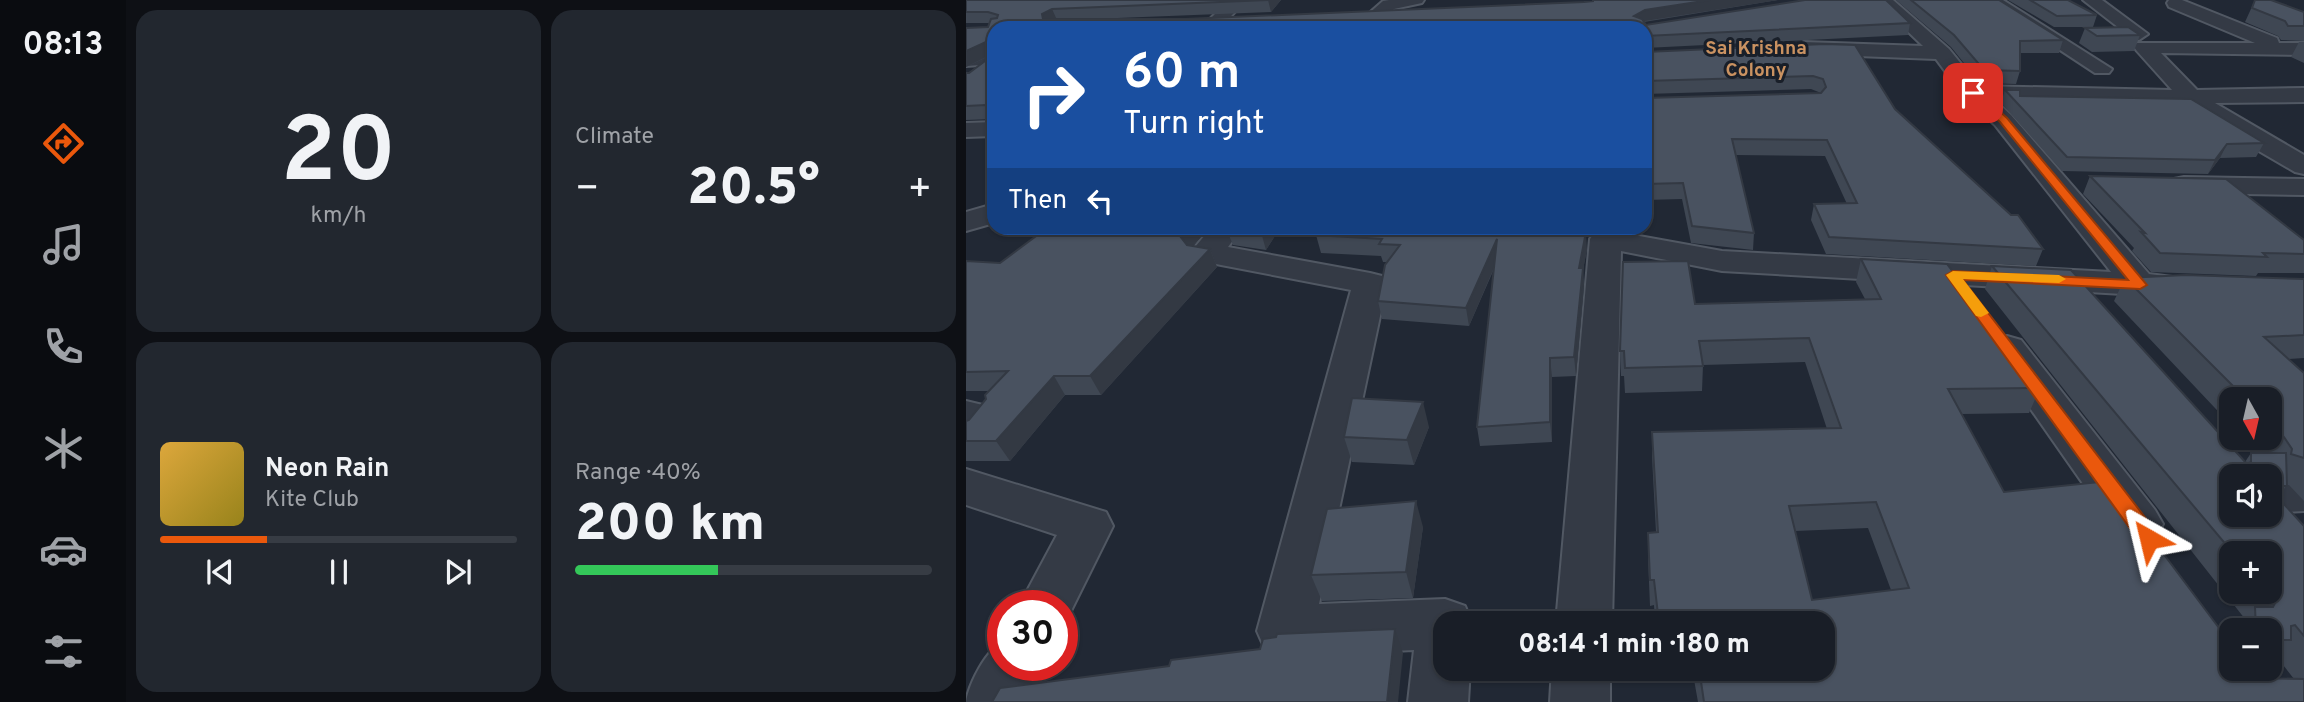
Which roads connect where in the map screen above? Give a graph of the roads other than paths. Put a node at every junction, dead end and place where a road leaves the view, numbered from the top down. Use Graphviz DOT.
graph roads {
  1 [pos="1238,0"];
  2 [pos="1416,0"];
  3 [pos="1883,0"];
  4 [pos="1992,0"];
  5 [pos="2091,0"];
  6 [pos="2175,3"];
  7 [pos="1431,13"];
  8 [pos="1380,18"];
  9 [pos="1244,20"];
  10 [pos="1217,21"];
  11 [pos="1236,21"];
  12 [pos="1806,27"];
  13 [pos="2051,36"];
  14 [pos="2141,40"];
  15 [pos="1784,48"];
  16 [pos="1823,48"];
  17 [pos="2296,49"];
  18 [pos="2251,51"];
  19 [pos="1942,53"];
  20 [pos="987,59"];
  21 [pos="966,60"];
  22 [pos="987,64"];
  23 [pos="2102,69"];
  24 [pos="2293,71"];
  25 [pos="966,79"];
  26 [pos="1973,93"];
  27 [pos="2304,95"];
  28 [pos="2191,97"];
  29 [pos="2003,120"];
  30 [pos="2031,120"];
  31 [pos="2183,121"];
  32 [pos="2224,121"];
  33 [pos="987,129"];
  34 [pos="966,130"];
  35 [pos="2304,166"];
  36 [pos="2052,182"];
  37 [pos="2092,183"];
  38 [pos="2158,184"];
  39 [pos="2304,187"];
  40 [pos="987,212"];
  41 [pos="966,213"];
  42 [pos="987,214"];
  43 [pos="966,222"];
  44 [pos="1221,235"];
  45 [pos="1596,235"];
  46 [pos="1601,235"];
  47 [pos="1953,275"];
  48 [pos="2072,280"];
  49 [pos="2140,285"];
  50 [pos="2208,287"];
  51 [pos="2109,321"];
  52 [pos="966,416"];
  53 [pos="966,427"];
  54 [pos="966,487"];
  55 [pos="2304,493"];
  56 [pos="2282,494"];
  57 [pos="2282,513"];
  58 [pos="2304,537"];
  59 [pos="2166,561"];
  60 [pos="1054,590"];
  61 [pos="1584,611"];
  62 [pos="1006,681"];
  63 [pos="1581,681"];
  64 [pos="995,702"];
  65 [pos="1438,702"];
  66 [pos="1580,702"];
  1 -- 10 [label="street"];
  2 -- 8 [label="street"];
  3 -- 19 [label="street"];
  4 -- 13 [label="street"];
  5 -- 14 [label="street"];
  6 -- 17 [label="street"];
  7 -- 8 [label="street"];
  9 -- 11 [label="street"];
  12 -- 16 [label="street"];
  13 -- 14 [label="street"];
  13 -- 23 [label="street"];
  14 -- 18 [label="street"];
  14 -- 28 [label="street"];
  15 -- 16 [label="street"];
  16 -- 19 [label="street"];
  17 -- 18 [label="street"];
  18 -- 24 [label="street"];
  19 -- 26 [label="street"];
  20 -- 21 [label="street"];
  22 -- 25 [label="street"];
  26 -- 28 [label="street"];
  26 -- 29 [label="street"];
  27 -- 28 [label="street"];
  28 -- 32 [label="street"];
  29 -- 30 [label="street"];
  29 -- 36 [label="street"];
  31 -- 32 [label="street"];
  32 -- 35 [label="street"];
  33 -- 34 [label="street"];
  36 -- 37 [label="street"];
  36 -- 49 [label="street"];
  38 -- 39 [label="street"];
  40 -- 41 [label="street"];
  42 -- 43 [label="street"];
  44 -- 65 [label="street"];
  45 -- 61 [label="street"];
  46 -- 47 [label="street"];
  47 -- 48 [label="street"];
  47 -- 59 [label="street"];
  48 -- 49 [label="street"];
  48 -- 51 [label="street"];
  49 -- 50 [label="street"];
  52 -- 53 [label="street"];
  54 -- 60 [label="street"];
  55 -- 56 [label="street"];
  57 -- 58 [label="street"];
  62 -- 64 [label="street"];
  63 -- 66 [label="street"];
}
